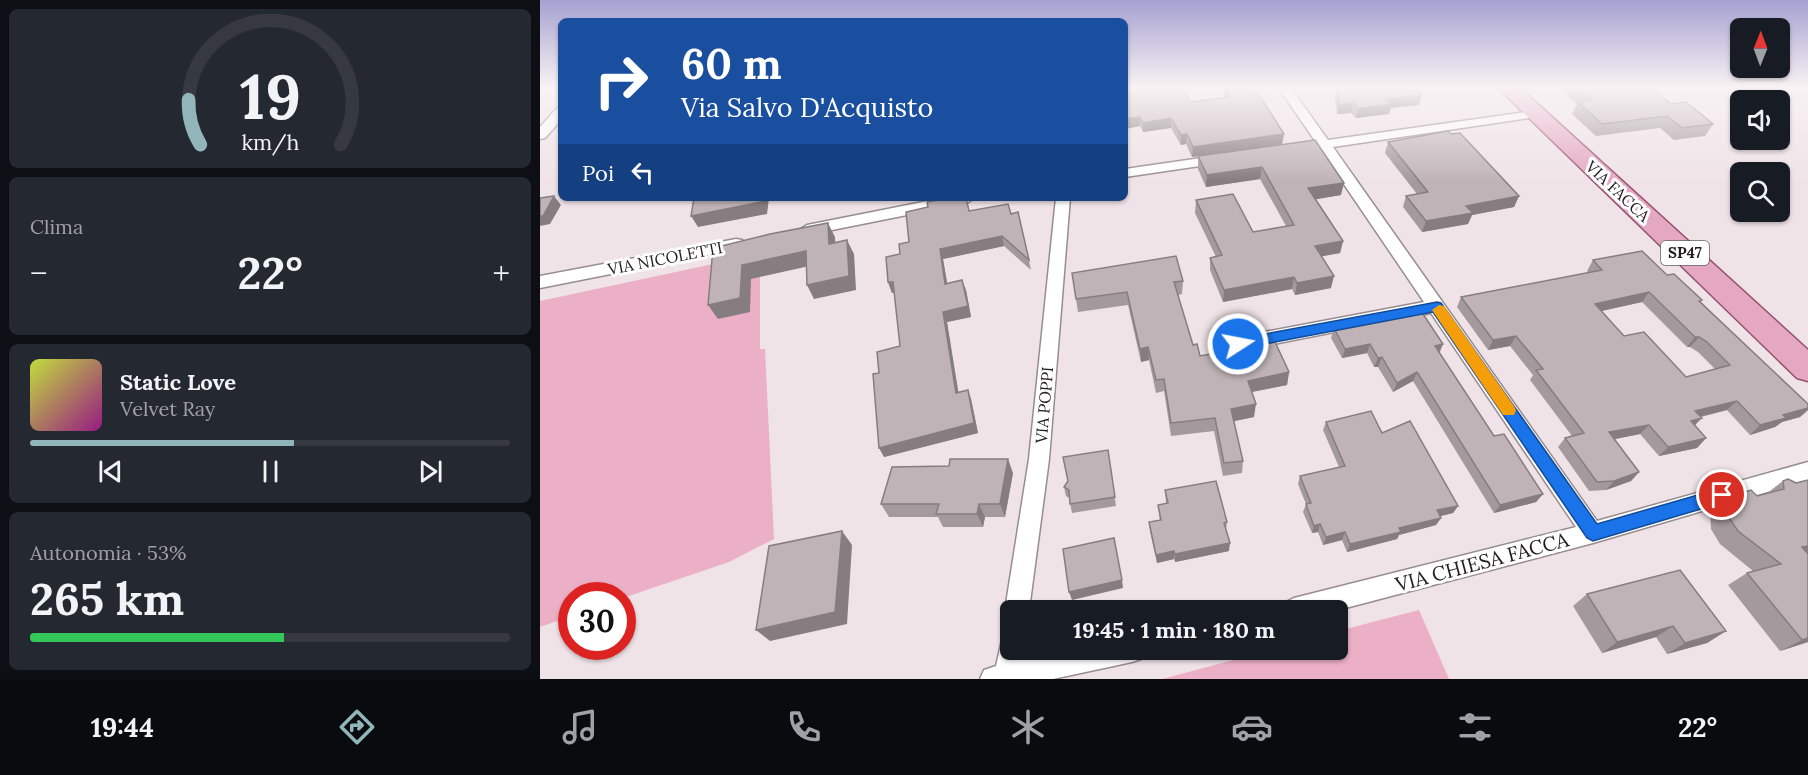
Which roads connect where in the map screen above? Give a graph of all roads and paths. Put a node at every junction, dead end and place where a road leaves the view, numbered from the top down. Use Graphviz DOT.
graph roads {
  1 [pos="555,119"];
  2 [pos="1305,119"];
  3 [pos="1503,119"];
  4 [pos="1541,119"];
  5 [pos="540,135"];
  6 [pos="1322,144"];
  7 [pos="1299,148"];
  8 [pos="1241,156"];
  9 [pos="1128,173"];
  10 [pos="952,201"];
  11 [pos="1063,201"];
  12 [pos="795,233"];
  13 [pos="749,242"];
  14 [pos="540,282"];
  15 [pos="1437,306"];
  16 [pos="1238,344"];
  17 [pos="1808,369"];
  18 [pos="1808,471"];
  19 [pos="1593,533"];
  20 [pos="1018,600"];
  21 [pos="1333,600"];
  22 [pos="1008,660"];
  23 [pos="1086,660"];
  24 [pos="1002,678"];
  1 -- 5 [label="street"];
  2 -- 6 [label="street"];
  3 -- 6 [label="street"];
  4 -- 17 [label="main road, VIA FACCA / SP47"];
  6 -- 7 [label="street"];
  6 -- 15 [label="street"];
  8 -- 9 [label="street"];
  10 -- 12 [label="street"];
  11 -- 20 [label="street, VIA POPPI"];
  13 -- 14 [label="street, VIA NICOLETTI"];
  15 -- 16 [label="street"];
  15 -- 19 [label="street"];
  18 -- 19 [label="street, VIA CHIESA FACCA"];
  19 -- 21 [label="street, VIA CHIESA FACCA"];
  22 -- 24 [label="street"];
  23 -- 24 [label="street"];
}
